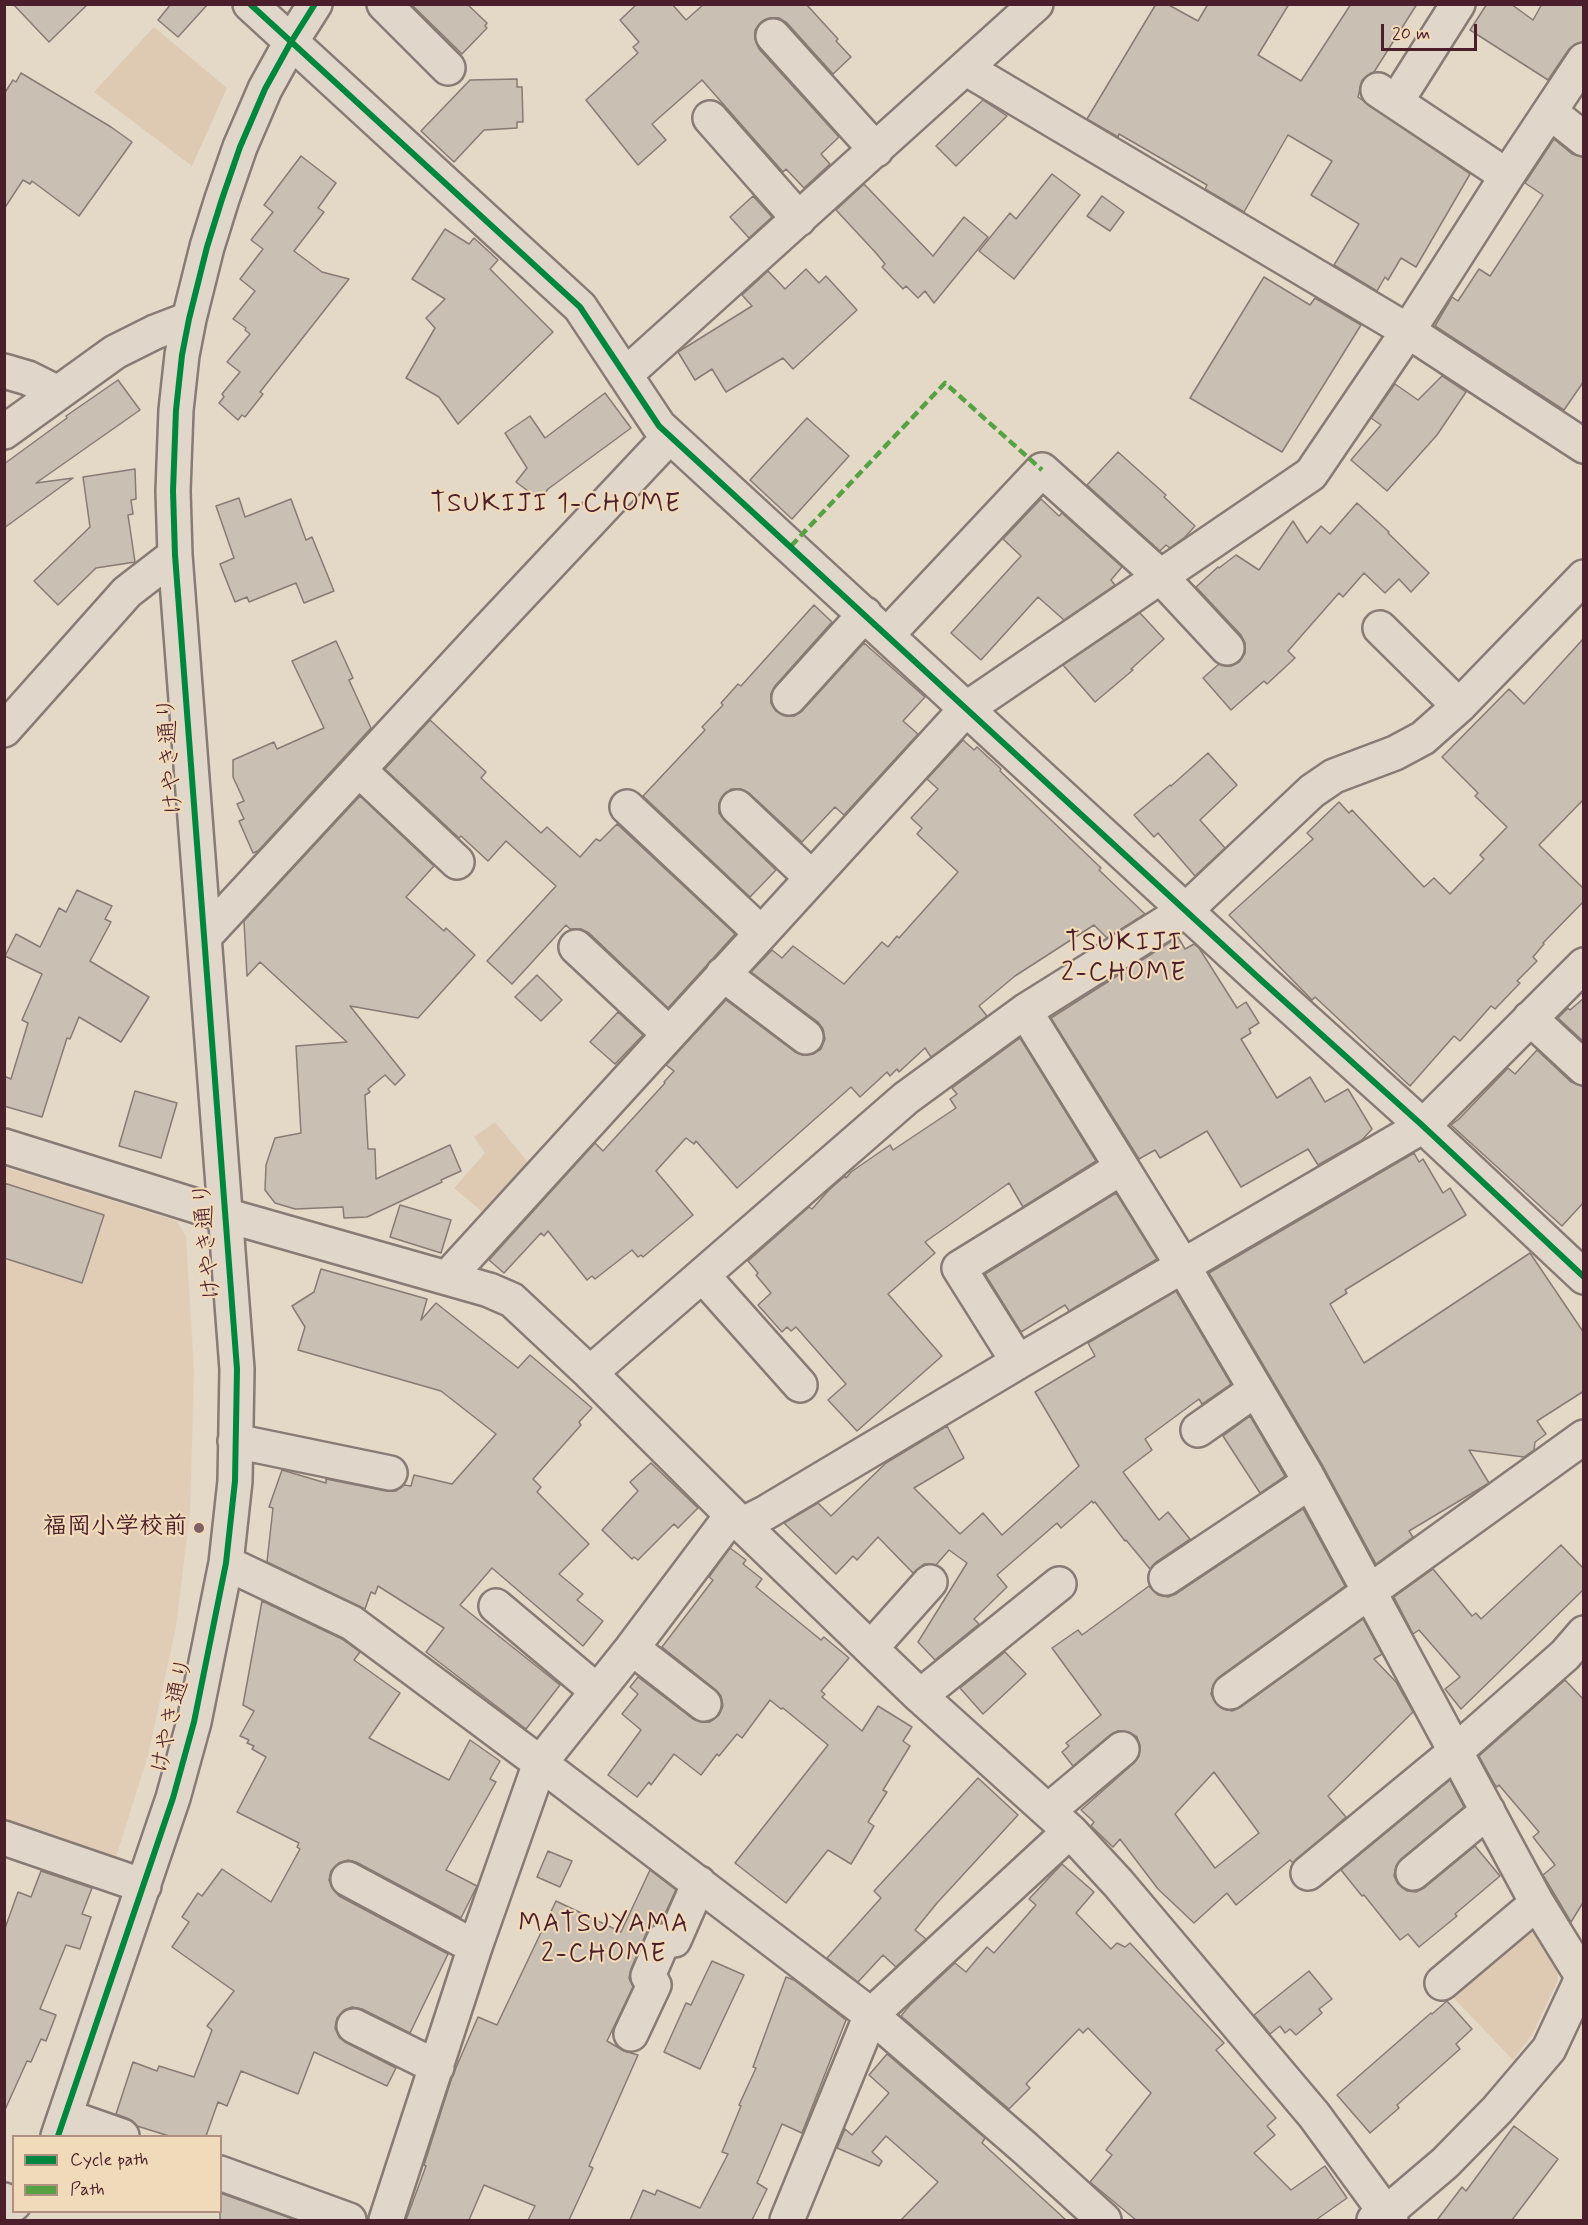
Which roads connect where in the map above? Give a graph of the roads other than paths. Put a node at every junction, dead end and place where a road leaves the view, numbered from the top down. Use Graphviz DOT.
graph roads {
  1 [pos="250,4"];
  2 [pos="315,4"];
  3 [pos="384,4"];
  4 [pos="1036,4"];
  5 [pos="1458,4"];
  6 [pos="773,36"];
  7 [pos="291,42"];
  8 [pos="1584,60"];
  9 [pos="448,68"];
  10 [pos="967,69"];
  11 [pos="1550,112"];
  12 [pos="710,118"];
  13 [pos="1584,139"];
  14 [pos="876,150"];
  15 [pos="1507,176"];
  16 [pos="799,219"];
  17 [pos="189,319"];
  18 [pos="1408,331"];
  19 [pos="4,371"];
  20 [pos="625,375"];
  21 [pos="58,393"];
  22 [pos="4,432"];
  23 [pos="670,436"];
  24 [pos="1584,446"];
  25 [pos="175,555"];
  26 [pos="1160,576"];
  27 [pos="1584,578"];
  28 [pos="876,625"];
  29 [pos="1380,628"];
  30 [pos="1227,648"];
  31 [pos="789,698"];
  32 [pos="1459,706"];
  33 [pos="966,709"];
  34 [pos="4,730"];
  35 [pos="359,770"];
  36 [pos="627,807"];
  37 [pos="736,807"];
  38 [pos="458,862"];
  39 [pos="812,877"];
  40 [pos="1186,910"];
  41 [pos="761,933"];
  42 [pos="204,937"];
  43 [pos="576,947"];
  44 [pos="723,974"];
  45 [pos="1579,978"];
  46 [pos="1024,1011"];
  47 [pos="1530,1018"];
  48 [pos="669,1034"];
  49 [pos="806,1037"];
  50 [pos="1584,1068"];
  51 [pos="1423,1126"];
  52 [pos="4,1146"];
  53 [pos="1120,1168"];
  54 [pos="225,1215"];
  55 [pos="1183,1266"];
  56 [pos="703,1276"];
  57 [pos="1584,1277"];
  58 [pos="447,1278"];
  59 [pos="1017,1362"];
  60 [pos="590,1373"];
  61 [pos="800,1385"];
  62 [pos="1255,1390"];
  63 [pos="1197,1430"];
  64 [pos="235,1441"];
  65 [pos="1581,1444"];
  66 [pos="390,1473"];
  67 [pos="1310,1482"];
  68 [pos="737,1520"];
  69 [pos="226,1563"];
  70 [pos="1167,1578"];
  71 [pos="930,1582"];
  72 [pos="1059,1584"];
  73 [pos="1369,1592"];
  74 [pos="496,1606"];
  75 [pos="1584,1633"];
  76 [pos="632,1648"];
  77 [pos="871,1648"];
  78 [pos="597,1691"];
  79 [pos="1230,1692"];
  80 [pos="920,1696"];
  81 [pos="704,1704"];
  82 [pos="1122,1749"];
  83 [pos="1456,1752"];
  84 [pos="540,1762"];
  85 [pos="1488,1811"];
  86 [pos="1059,1821"];
  87 [pos="4,1838"];
  88 [pos="1308,1873"];
  89 [pos="1413,1873"];
  90 [pos="348,1879"];
  91 [pos="699,1883"];
  92 [pos="144,1886"];
  93 [pos="1537,1903"];
  94 [pos="476,1947"];
  95 [pos="1583,1975"];
  96 [pos="1442,1983"];
  97 [pos="872,2015"];
  98 [pos="354,2026"];
  99 [pos="631,2034"];
  100 [pos="437,2067"];
  101 [pos="62,2126"];
  102 [pos="116,2135"];
  103 [pos="222,2174"];
  104 [pos="1383,2218"];
  105 [pos="349,2220"];
  106 [pos="386,2220"];
  107 [pos="787,2220"];
  108 [pos="1104,2220"];
  1 -- 7 [label="street"];
  2 -- 7 [label="street, けやき通り"];
  3 -- 9 [label="street"];
  4 -- 10 [label="street"];
  5 -- 15 [label="street"];
  6 -- 14 [label="street"];
  7 -- 17 [label="street, けやき通り"];
  7 -- 20 [label="street"];
  8 -- 11 [label="street"];
  10 -- 14 [label="street"];
  10 -- 18 [label="street"];
  11 -- 13 [label="street"];
  11 -- 15 [label="street"];
  12 -- 16 [label="street"];
  14 -- 16 [label="street"];
  15 -- 18 [label="street"];
  16 -- 20 [label="street"];
  17 -- 21 [label="street"];
  17 -- 25 [label="street, けやき通り"];
  18 -- 24 [label="street"];
  18 -- 26 [label="street"];
  19 -- 21 [label="street"];
  20 -- 23 [label="street"];
  21 -- 22 [label="street"];
  23 -- 28 [label="street"];
  23 -- 35 [label="street"];
  25 -- 34 [label="street"];
  25 -- 42 [label="street, けやき通り"];
  26 -- 28 [label="street"];
  26 -- 30 [label="street"];
  26 -- 33 [label="street"];
  27 -- 32 [label="street"];
  28 -- 31 [label="street"];
  28 -- 33 [label="street"];
  29 -- 32 [label="street"];
  32 -- 40 [label="street"];
  33 -- 39 [label="street"];
  33 -- 40 [label="street"];
  35 -- 38 [label="street"];
  35 -- 42 [label="street"];
  36 -- 41 [label="street"];
  37 -- 39 [label="street"];
  39 -- 41 [label="street"];
  40 -- 46 [label="street"];
  40 -- 51 [label="street"];
  41 -- 44 [label="street"];
  42 -- 54 [label="street, けやき通り"];
  43 -- 48 [label="street"];
  44 -- 48 [label="street"];
  44 -- 49 [label="street"];
  45 -- 47 [label="street"];
  46 -- 53 [label="street"];
  46 -- 56 [label="street"];
  47 -- 50 [label="street"];
  47 -- 51 [label="street"];
  48 -- 58 [label="street"];
  51 -- 55 [label="street"];
  51 -- 57 [label="street"];
  52 -- 54 [label="street"];
  53 -- 55 [label="street"];
  53 -- 59 [label="street"];
  54 -- 58 [label="street"];
  54 -- 64 [label="street, けやき通り"];
  55 -- 59 [label="street"];
  55 -- 62 [label="street"];
  56 -- 60 [label="street"];
  56 -- 61 [label="street"];
  58 -- 60 [label="street"];
  59 -- 68 [label="street"];
  60 -- 68 [label="street"];
  62 -- 63 [label="street"];
  62 -- 67 [label="street"];
  64 -- 66 [label="street"];
  64 -- 69 [label="street, けやき通り"];
  65 -- 73 [label="street"];
  67 -- 70 [label="street"];
  67 -- 73 [label="street"];
  68 -- 76 [label="street"];
  68 -- 77 [label="street"];
  69 -- 84 [label="street"];
  69 -- 92 [label="street, けやき通り"];
  71 -- 77 [label="street"];
  72 -- 80 [label="street"];
  73 -- 79 [label="street"];
  73 -- 83 [label="street"];
  74 -- 78 [label="street"];
  75 -- 83 [label="street"];
  76 -- 78 [label="street"];
  76 -- 81 [label="street"];
  77 -- 80 [label="street"];
  78 -- 84 [label="street"];
  80 -- 86 [label="street"];
  82 -- 86 [label="street"];
  83 -- 85 [label="street"];
  83 -- 88 [label="street"];
  84 -- 91 [label="street"];
  84 -- 94 [label="street"];
  85 -- 89 [label="street"];
  85 -- 93 [label="street"];
  86 -- 97 [label="street"];
  86 -- 104 [label="street"];
  87 -- 92 [label="street"];
  90 -- 94 [label="street"];
  91 -- 97 [label="street"];
  91 -- 99 [label="street"];
  92 -- 101 [label="street, けやき通り"];
  93 -- 95 [label="street"];
  93 -- 96 [label="street"];
  94 -- 100 [label="street"];
  95 -- 104 [label="street"];
  97 -- 107 [label="street"];
  97 -- 108 [label="street"];
  98 -- 100 [label="street"];
  100 -- 106 [label="street"];
  101 -- 102 [label="street"];
  103 -- 105 [label="street"];
}
